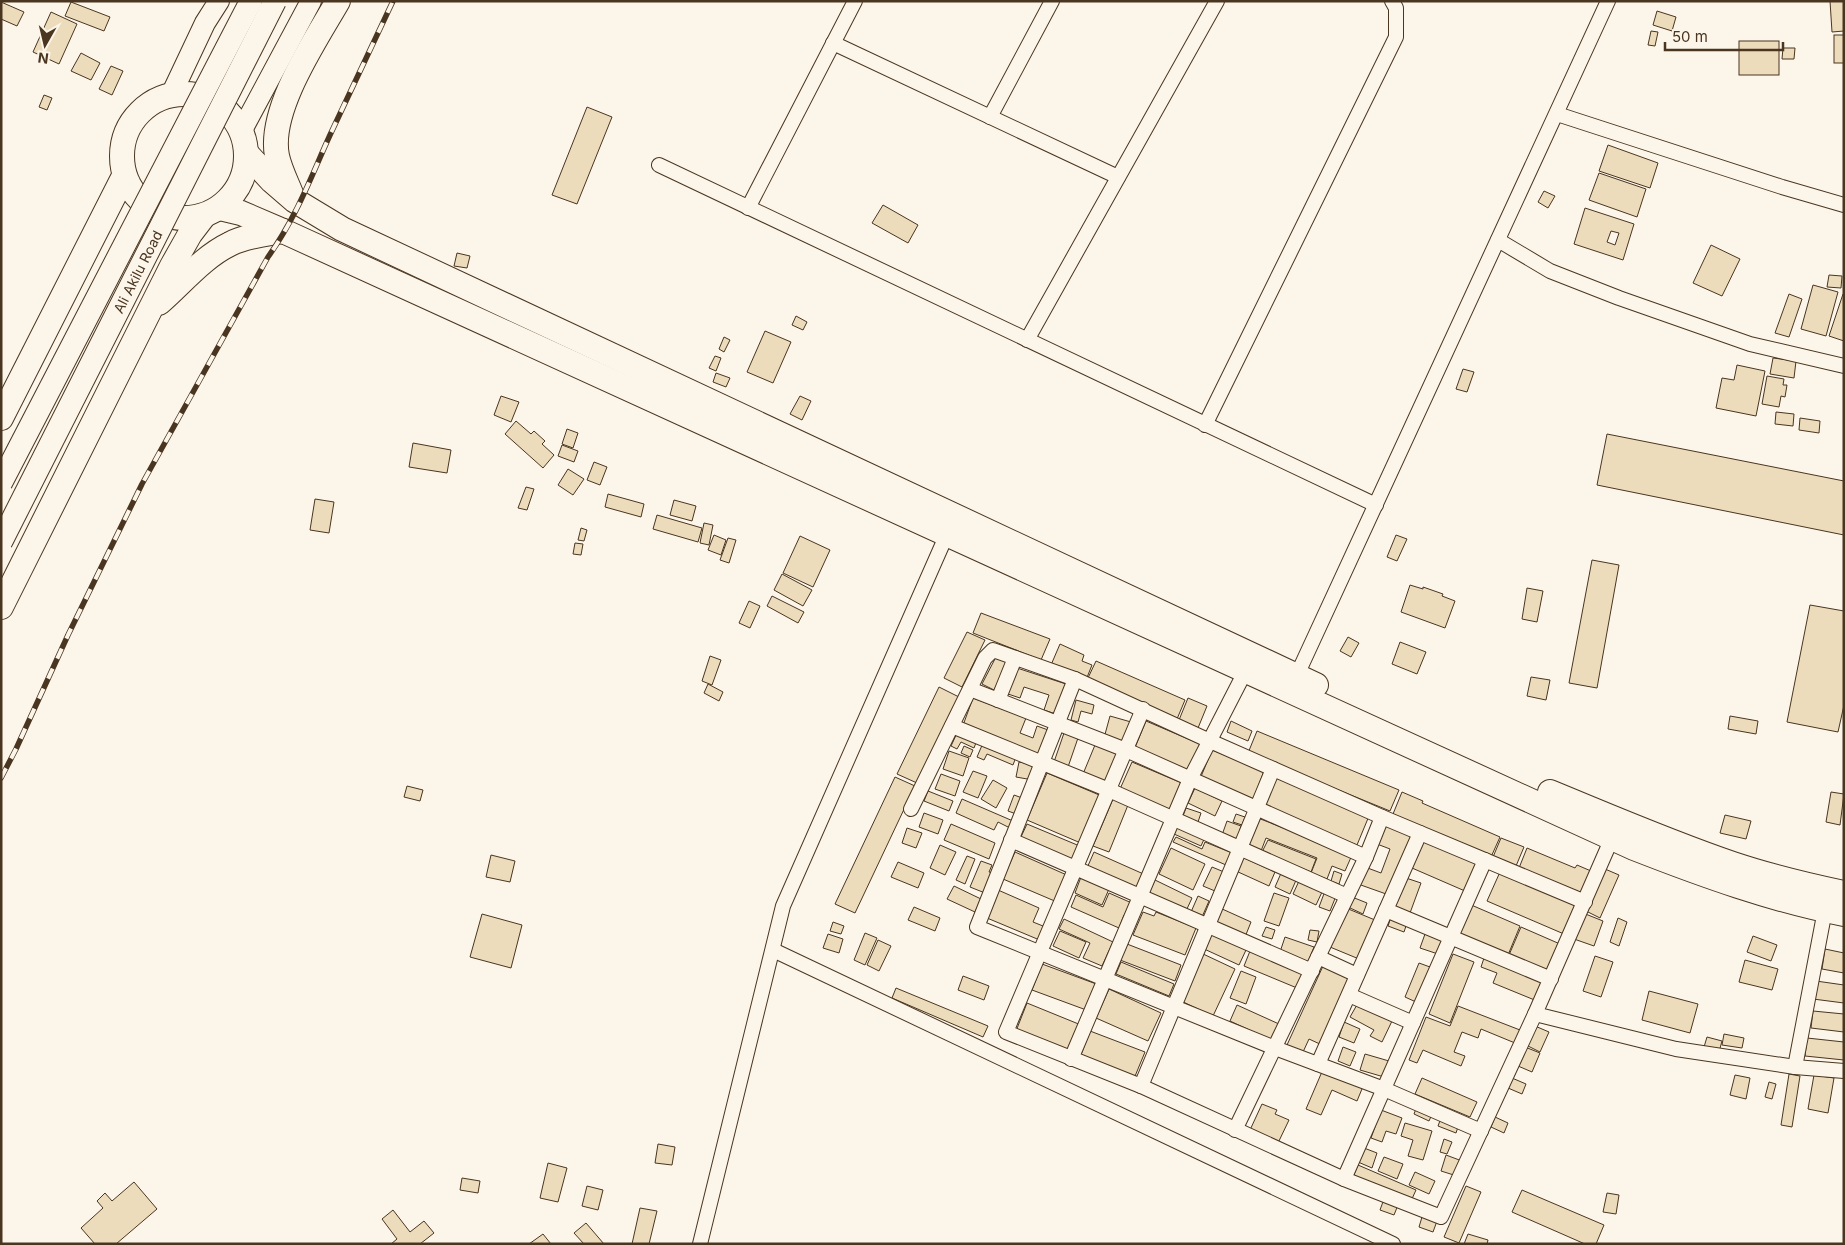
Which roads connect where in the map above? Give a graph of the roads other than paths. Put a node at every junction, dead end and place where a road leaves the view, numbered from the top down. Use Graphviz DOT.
graph roads {
  1 [pos="219,1"];
  2 [pos="251,1"];
  3 [pos="276,1"];
  4 [pos="312,1"];
  5 [pos="338,1"];
  6 [pos="855,1"];
  7 [pos="1052,1"];
  8 [pos="1217,1"];
  9 [pos="1392,1"];
  10 [pos="1608,1"];
  11 [pos="833,42"];
  12 [pos="171,95"];
  13 [pos="1556,114"];
  14 [pos="990,117"];
  15 [pos="242,130"];
  16 [pos="248,155"];
  17 [pos="659,166"];
  18 [pos="124,176"];
  19 [pos="1118,177"];
  20 [pos="294,200"];
  21 [pos="1844,205"];
  22 [pos="748,208"];
  23 [pos="211,212"];
  24 [pos="283,231"];
  25 [pos="1498,240"];
  26 [pos="150,310"];
  27 [pos="1027,340"];
  28 [pos="1844,366"];
  29 [pos="1,418"];
  30 [pos="1205,425"];
  31 [pos="1,483"];
  32 [pos="1376,505"];
  33 [pos="947,534"];
  34 [pos="1,542"];
  35 [pos="1,607"];
  36 [pos="1015,658"];
  37 [pos="1246,670"];
  38 [pos="1297,676"];
  39 [pos="1075,679"];
  40 [pos="970,689"];
  41 [pos="998,700"];
  42 [pos="1143,709"];
  43 [pos="1058,724"];
  44 [pos="952,726"];
  45 [pos="1210,741"];
  46 [pos="1126,750"];
  47 [pos="1042,763"];
  48 [pos="1273,769"];
  49 [pos="1190,780"];
  50 [pos="1109,790"];
  51 [pos="911,808"];
  52 [pos="1257,809"];
  53 [pos="1382,817"];
  54 [pos="1174,818"];
  55 [pos="1420,833"];
  56 [pos="1612,838"];
  57 [pos="1011,840"];
  58 [pos="1240,850"];
  59 [pos="1366,857"];
  60 [pos="1484,860"];
  61 [pos="1076,869"];
  62 [pos="1844,893"];
  63 [pos="1141,896"];
  64 [pos="1347,896"];
  65 [pos="1585,902"];
  66 [pos="1386,910"];
  67 [pos="1834,912"];
  68 [pos="1208,925"];
  69 [pos="1452,936"];
  70 [pos="773,950"];
  71 [pos="1039,953"];
  72 [pos="1318,957"];
  73 [pos="1312,971"];
  74 [pos="1357,975"];
  75 [pos="1106,978"];
  76 [pos="1551,979"];
  77 [pos="1349,995"];
  78 [pos="1174,1008"];
  79 [pos="1535,1014"];
  80 [pos="1413,1023"];
  81 [pos="1275,1048"];
  82 [pos="1071,1059"];
  83 [pos="1318,1064"];
  84 [pos="1795,1066"];
  85 [pos="1844,1071"];
  86 [pos="1141,1086"];
  87 [pos="1384,1089"];
  88 [pos="1235,1130"];
  89 [pos="1481,1131"];
  90 [pos="1344,1179"];
  91 [pos="700,1244"];
  92 [pos="1393,1244"];
  1 -- 12 [label="main road"];
  2 -- 31 [label="main road, Ali Akilu Road, bridge"];
  3 -- 34 [label="main road, Ali Akilu Road, bridge"];
  4 -- 15 [label="main road"];
  5 -- 20 [label="highway"];
  6 -- 11 [label="street"];
  7 -- 14 [label="street"];
  8 -- 19 [label="street"];
  9 -- 30 [label="street"];
  10 -- 13 [label="street"];
  11 -- 14 [label="street"];
  11 -- 22 [label="street"];
  12 -- 15 [label="highway"];
  12 -- 18 [label="highway"];
  13 -- 21 [label="street"];
  13 -- 25 [label="street"];
  14 -- 19 [label="street"];
  15 -- 16 [label="highway"];
  16 -- 20 [label="highway"];
  16 -- 23 [label="highway"];
  17 -- 22 [label="street"];
  18 -- 23 [label="highway"];
  18 -- 29 [label="highway"];
  19 -- 27 [label="street"];
  20 -- 38 [label="highway"];
  22 -- 27 [label="street"];
  23 -- 24 [label="highway"];
  23 -- 26 [label="highway"];
  24 -- 26 [label="highway"];
  24 -- 33 [label="highway"];
  25 -- 28 [label="street"];
  25 -- 32 [label="street"];
  26 -- 35 [label="highway"];
  27 -- 30 [label="street"];
  30 -- 32 [label="street"];
  32 -- 38 [label="street"];
  33 -- 37 [label="highway"];
  33 -- 70 [label="street"];
  36 -- 39 [label="street"];
  36 -- 40 [label="street"];
  36 -- 41 [label="street"];
  37 -- 45 [label="street"];
  37 -- 56 [label="highway"];
  38 -- 62 [label="highway"];
  39 -- 42 [label="street"];
  39 -- 43 [label="street"];
  40 -- 41 [label="street"];
  40 -- 44 [label="street"];
  41 -- 43 [label="street"];
  42 -- 45 [label="street"];
  42 -- 46 [label="street"];
  43 -- 46 [label="street"];
  43 -- 47 [label="street"];
  44 -- 47 [label="street"];
  44 -- 51 [label="street"];
  45 -- 48 [label="street"];
  45 -- 49 [label="street"];
  46 -- 49 [label="street"];
  46 -- 50 [label="street"];
  47 -- 50 [label="street"];
  47 -- 57 [label="street"];
  48 -- 52 [label="street"];
  48 -- 53 [label="street"];
  49 -- 52 [label="street"];
  49 -- 54 [label="street"];
  50 -- 54 [label="street"];
  50 -- 61 [label="street"];
  52 -- 58 [label="street"];
  52 -- 59 [label="street"];
  53 -- 55 [label="street"];
  53 -- 59 [label="street"];
  54 -- 58 [label="street"];
  54 -- 63 [label="street"];
  55 -- 60 [label="street"];
  55 -- 66 [label="street"];
  56 -- 65 [label="street"];
  56 -- 67 [label="highway"];
  57 -- 61 [label="street"];
  57 -- 71 [label="street"];
  58 -- 64 [label="street"];
  58 -- 68 [label="street"];
  59 -- 64 [label="street"];
  60 -- 65 [label="street"];
  60 -- 69 [label="street"];
  61 -- 63 [label="street"];
  61 -- 71 [label="street"];
  63 -- 68 [label="street"];
  63 -- 75 [label="street"];
  64 -- 72 [label="street"];
  65 -- 76 [label="street"];
  66 -- 69 [label="street"];
  66 -- 74 [label="street"];
  67 -- 84 [label="street"];
  68 -- 73 [label="street"];
  68 -- 78 [label="street"];
  69 -- 76 [label="street"];
  69 -- 80 [label="street"];
  70 -- 91 [label="street"];
  70 -- 92 [label="street"];
  71 -- 75 [label="street"];
  71 -- 82 [label="street"];
  72 -- 73 [label="street"];
  72 -- 74 [label="street"];
  73 -- 81 [label="street"];
  74 -- 77 [label="street"];
  75 -- 78 [label="street"];
  75 -- 82 [label="street"];
  76 -- 79 [label="street"];
  77 -- 80 [label="street"];
  77 -- 83 [label="street"];
  78 -- 81 [label="street"];
  78 -- 86 [label="street"];
  79 -- 84 [label="street"];
  79 -- 89 [label="street"];
  80 -- 87 [label="street"];
  81 -- 83 [label="street"];
  81 -- 88 [label="street"];
  82 -- 86 [label="street"];
  83 -- 87 [label="street"];
  84 -- 85 [label="street"];
  86 -- 88 [label="street"];
  87 -- 89 [label="street"];
  87 -- 90 [label="street"];
  88 -- 90 [label="street"];
  89 -- 90 [label="street"];
}
